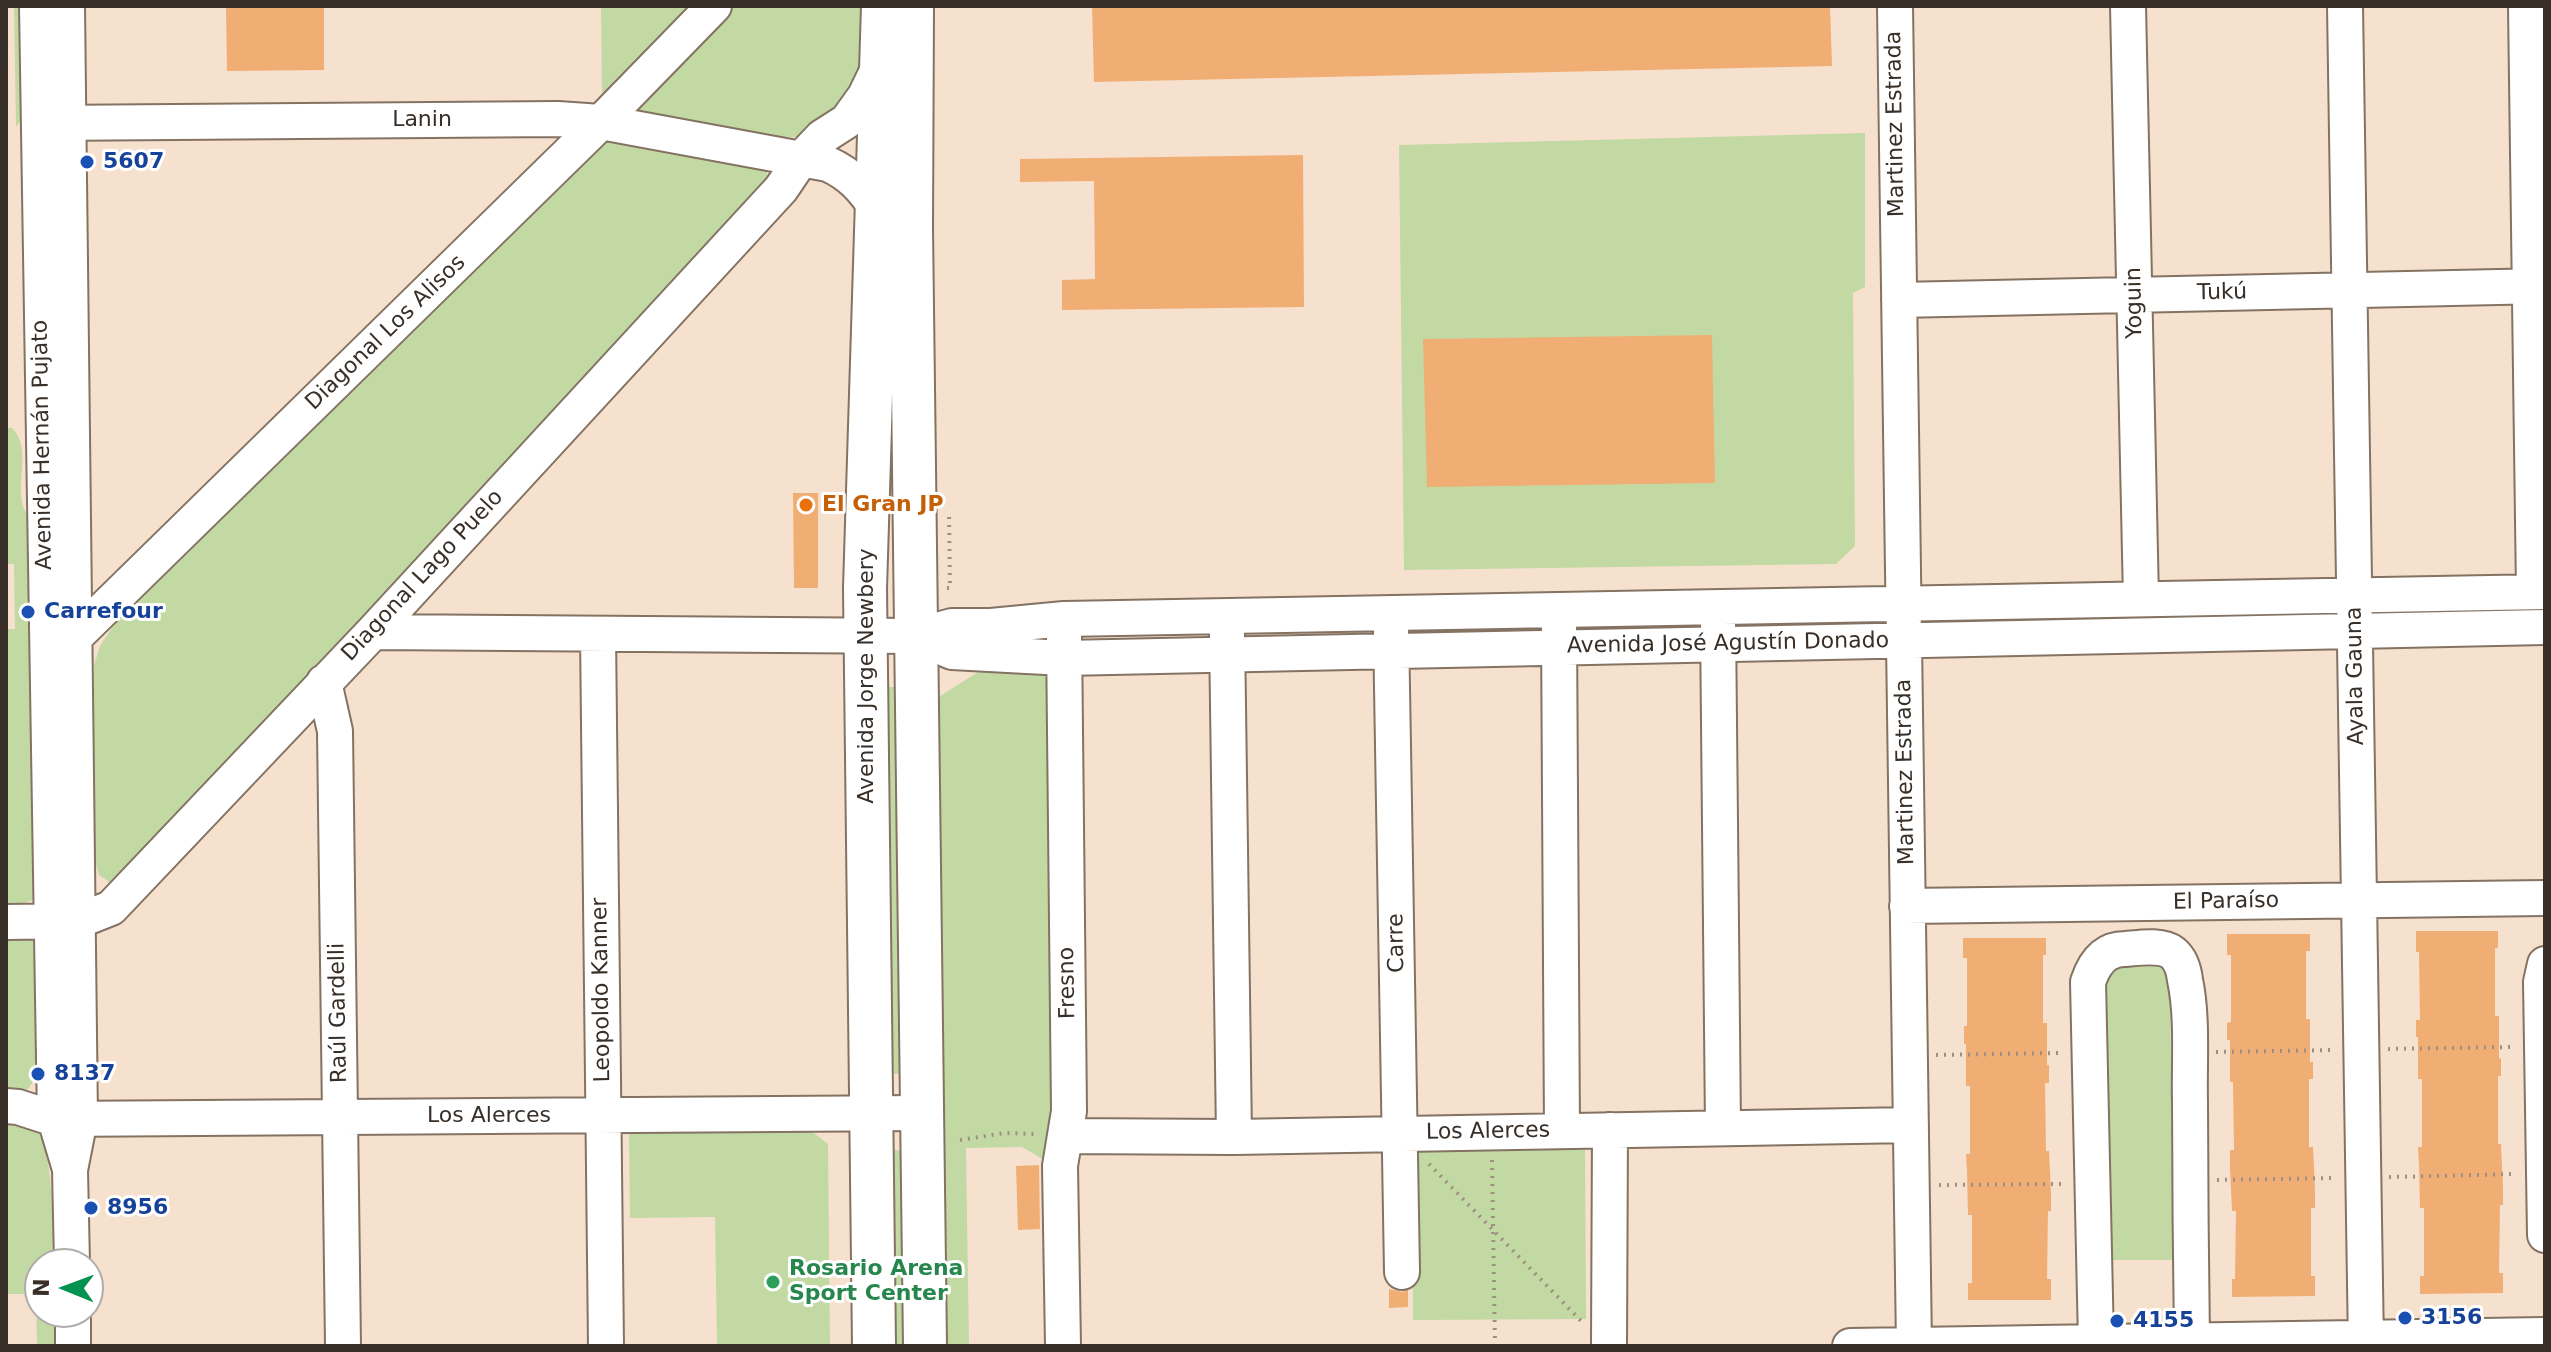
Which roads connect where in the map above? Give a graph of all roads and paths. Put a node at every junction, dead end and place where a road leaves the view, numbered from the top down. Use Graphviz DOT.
graph roads {
  1 [pos="37,6"];
  2 [pos="67,6"];
  3 [pos="714,6"];
  4 [pos="883,6"];
  5 [pos="912,6"];
  6 [pos="1895,6"];
  7 [pos="2128,6"];
  8 [pos="2345,6"];
  9 [pos="2526,6"];
  10 [pos="881,62"];
  11 [pos="601,122"];
  12 [pos="53,123"];
  13 [pos="802,158"];
  14 [pos="878,210"];
  15 [pos="2537,286"];
  16 [pos="2350,290"];
  17 [pos="2135,294"];
  18 [pos="1899,300"];
  19 [pos="2540,592"];
  20 [pos="2354,596"];
  21 [pos="2141,599"];
  22 [pos="1903,604"];
  23 [pos="1718,607"];
  24 [pos="1559,610"];
  25 [pos="1391,613"];
  26 [pos="1227,616"];
  27 [pos="1064,619"];
  28 [pos="2545,627"];
  29 [pos="2355,631"];
  30 [pos="373,632"];
  31 [pos="598,634"];
  32 [pos="866,636"];
  33 [pos="915,636"];
  34 [pos="61,637"];
  35 [pos="1904,640"];
  36 [pos="1718,644"];
  37 [pos="1559,648"];
  38 [pos="1392,651"];
  39 [pos="1227,655"];
  40 [pos="1064,658"];
  41 [pos="324,682"];
  42 [pos="2545,898"];
  43 [pos="2359,901"];
  44 [pos="1907,906"];
  45 [pos="65,921"];
  46 [pos="6,922"];
  47 [pos="2545,964"];
  48 [pos="2090,1052"];
  49 [pos="1910,1055"];
  50 [pos="6,1106"];
  51 [pos="922,1113"];
  52 [pos="870,1114"];
  53 [pos="603,1115"];
  54 [pos="340,1117"];
  55 [pos="68,1119"];
  56 [pos="1911,1125"];
  57 [pos="1723,1128"];
  58 [pos="1610,1130"];
  59 [pos="1562,1131"];
  60 [pos="1492,1132"];
  61 [pos="1400,1134"];
  62 [pos="1065,1136"];
  63 [pos="1234,1137"];
  64 [pos="960,1140"];
  65 [pos="2093,1184"];
  66 [pos="1911,1185"];
  67 [pos="1493,1231"];
  68 [pos="2545,1235"];
  69 [pos="72,1248"];
  70 [pos="1402,1272"];
  71 [pos="2545,1335"];
  72 [pos="1597,1336"];
  73 [pos="2192,1341"];
  74 [pos="2096,1342"];
  75 [pos="2366,1342"];
  76 [pos="343,1346"];
  77 [pos="606,1346"];
  78 [pos="874,1346"];
  79 [pos="925,1346"];
  80 [pos="1063,1346"];
  81 [pos="1495,1346"];
  82 [pos="1850,1346"];
  83 [pos="1914,1346"];
  1 -- 12 [label="street, Avenida Hernán Pujato"];
  2 -- 12 [label="street, Avenida Hernán Pujato"];
  3 -- 11 [label="street, Diagonal Los Alisos"];
  4 -- 10 [label="main road, Avenida Jorge Newbery"];
  5 -- 33 [label="main road"];
  6 -- 18 [label="street, Martinez Estrada"];
  7 -- 17 [label="street, Yoguin"];
  8 -- 16 [label="street, Ayala Gauna"];
  9 -- 15 [label="street"];
  10 -- 13 [label="street, Diagonal Lago Puelo"];
  10 -- 14 [label="main road, Avenida Jorge Newbery"];
  11 -- 12 [label="street, Lanin"];
  11 -- 13 [label="street, Lanin"];
  11 -- 34 [label="street, Diagonal Los Alisos"];
  12 -- 34 [label="street, Avenida Hernán Pujato"];
  13 -- 14 [label="street"];
  13 -- 30 [label="street, Diagonal Lago Puelo"];
  14 -- 32 [label="main road, Avenida Jorge Newbery"];
  15 -- 16 [label="street, Tukú"];
  15 -- 19 [label="street"];
  16 -- 17 [label="street, Tukú"];
  16 -- 20 [label="street, Ayala Gauna"];
  17 -- 18 [label="street, Tukú"];
  17 -- 21 [label="street, Yoguin"];
  18 -- 22 [label="street, Martinez Estrada"];
  19 -- 20 [label="street, Avenida José Agustín Donado"];
  20 -- 21 [label="street, Avenida José Agustín Donado"];
  20 -- 29 [label="street, Ayala Gauna"];
  21 -- 22 [label="street, Avenida José Agustín Donado"];
  22 -- 23 [label="street, Avenida José Agustín Donado"];
  22 -- 35 [label="street, Martinez Estrada"];
  23 -- 24 [label="street, Avenida José Agustín Donado"];
  23 -- 36 [label="street"];
  24 -- 25 [label="street, Avenida José Agustín Donado"];
  24 -- 37 [label="street"];
  25 -- 26 [label="street, Avenida José Agustín Donado"];
  25 -- 38 [label="street, Carre"];
  26 -- 27 [label="street, Avenida José Agustín Donado"];
  26 -- 39 [label="street"];
  27 -- 33 [label="street, Avenida José Agustín Donado"];
  27 -- 40 [label="street, Fresno"];
  28 -- 29 [label="street, Avenida José Agustín Donado"];
  29 -- 35 [label="street, Avenida José Agustín Donado"];
  29 -- 43 [label="street, Ayala Gauna"];
  30 -- 31 [label="street, Avenida José Agustín Donado"];
  30 -- 41 [label="street, Diagonal Lago Puelo"];
  31 -- 32 [label="street, Avenida José Agustín Donado"];
  31 -- 53 [label="street, Leopoldo Kanner"];
  32 -- 33 [label="street, Avenida José Agustín Donado"];
  32 -- 52 [label="main road, Avenida Jorge Newbery"];
  33 -- 40 [label="street, Avenida José Agustín Donado"];
  33 -- 51 [label="main road"];
  34 -- 45 [label="street, Avenida Hernán Pujato"];
  35 -- 36 [label="street, Avenida José Agustín Donado"];
  35 -- 44 [label="street, Martinez Estrada"];
  36 -- 37 [label="street, Avenida José Agustín Donado"];
  36 -- 57 [label="street"];
  37 -- 38 [label="street, Avenida José Agustín Donado"];
  37 -- 59 [label="street"];
  38 -- 39 [label="street, Avenida José Agustín Donado"];
  38 -- 61 [label="street, Carre"];
  39 -- 40 [label="street, Avenida José Agustín Donado"];
  39 -- 63 [label="street"];
  40 -- 62 [label="street, Fresno"];
  41 -- 45 [label="street, Diagonal Lago Puelo"];
  41 -- 54 [label="street, Raúl Gardelli"];
  42 -- 43 [label="street, El Paraíso"];
  43 -- 44 [label="street, El Paraíso"];
  43 -- 75 [label="street, Ayala Gauna"];
  44 -- 49 [label="street, Martinez Estrada"];
  45 -- 46 [label="street, Diagonal Lago Puelo"];
  45 -- 55 [label="street, Avenida Hernán Pujato"];
  47 -- 68 [label="street"];
  48 -- 49 [label="path"];
  48 -- 65 [label="street"];
  48 -- 73 [label="street"];
  49 -- 56 [label="street, Martinez Estrada"];
  50 -- 55 [label="street, Los Alerces"];
  51 -- 52 [label="street, Los Alerces"];
  51 -- 79 [label="main road"];
  52 -- 53 [label="street, Los Alerces"];
  52 -- 78 [label="main road, Avenida Jorge Newbery"];
  53 -- 54 [label="street, Los Alerces"];
  53 -- 77 [label="street, Leopoldo Kanner"];
  54 -- 55 [label="street, Los Alerces"];
  54 -- 76 [label="street, Raúl Gardelli"];
  55 -- 69 [label="street, Avenida Hernán Pujato"];
  56 -- 57 [label="street, Los Alerces"];
  56 -- 66 [label="street, Martinez Estrada"];
  57 -- 58 [label="street, Los Alerces"];
  58 -- 59 [label="street, Los Alerces"];
  58 -- 72 [label="street"];
  59 -- 60 [label="street, Los Alerces"];
  60 -- 61 [label="street, Los Alerces"];
  60 -- 67 [label="path"];
  61 -- 63 [label="street, Los Alerces"];
  61 -- 67 [label="path"];
  61 -- 70 [label="street, Carre"];
  62 -- 63 [label="street, Los Alerces"];
  62 -- 64 [label="path"];
  62 -- 80 [label="street, Fresno"];
  65 -- 66 [label="path"];
  65 -- 74 [label="street"];
  66 -- 83 [label="street, Martinez Estrada"];
  67 -- 72 [label="path"];
  67 -- 81 [label="path"];
  71 -- 75 [label="street"];
  73 -- 74 [label="street"];
  73 -- 75 [label="street"];
  74 -- 83 [label="street"];
  82 -- 83 [label="street"];
}
